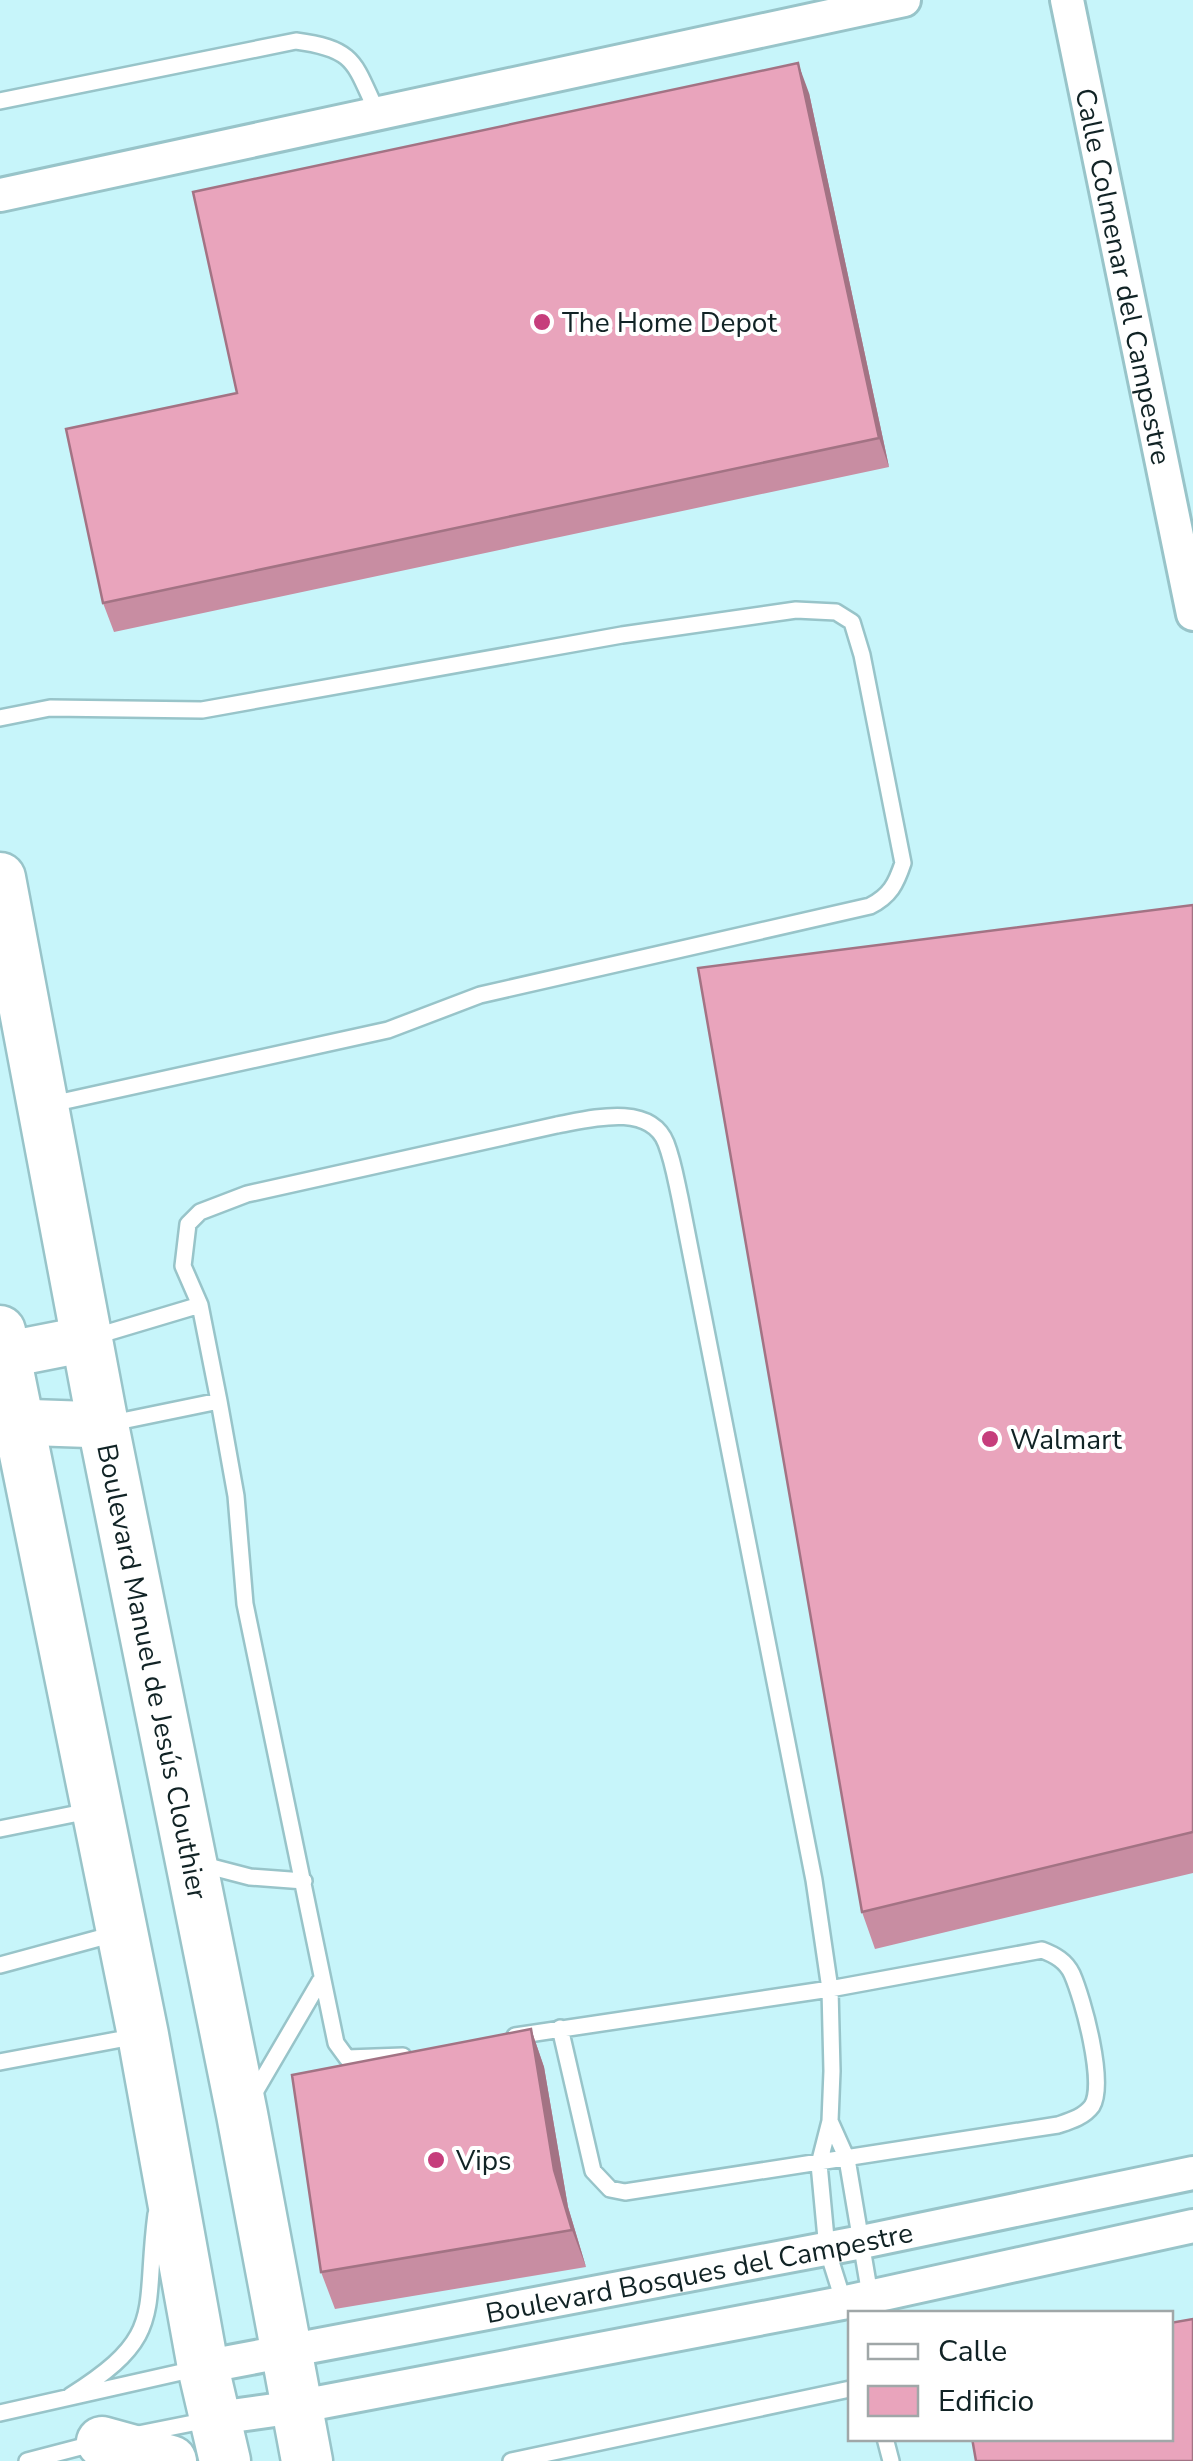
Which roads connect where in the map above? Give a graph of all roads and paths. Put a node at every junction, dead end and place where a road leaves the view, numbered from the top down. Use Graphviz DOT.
graph roads {
  1 [pos="904,0"];
  2 [pos="1067,0"];
  3 [pos="0,101"];
  4 [pos="378,114"];
  5 [pos="0,194"];
  6 [pos="1193,614"];
  7 [pos="0,718"];
  8 [pos="0,878"];
  9 [pos="42,1106"];
  10 [pos="200,1305"];
  11 [pos="86,1339"];
  12 [pos="2,1348"];
  13 [pos="218,1401"];
  14 [pos="9,1424"];
  15 [pos="103,1425"];
  16 [pos="20,1523"];
  17 [pos="98,1809"];
  18 [pos="0,1829"];
  19 [pos="192,1862"];
  20 [pos="304,1881"];
  21 [pos="122,1932"];
  22 [pos="0,1965"];
  23 [pos="320,1982"];
  24 [pos="830,1988"];
  25 [pos="560,2028"];
  26 [pos="143,2035"];
  27 [pos="503,2038"];
  28 [pos="417,2053"];
  29 [pos="0,2062"];
  30 [pos="242,2114"];
  31 [pos="830,2120"];
  32 [pos="164,2155"];
  33 [pos="847,2159"];
  34 [pos="819,2164"];
  35 [pos="1193,2173"];
  36 [pos="1193,2226"];
  37 [pos="862,2242"];
  38 [pos="827,2249"];
  39 [pos="858,2307"];
  40 [pos="286,2351"];
  41 [pos="203,2367"];
  42 [pos="848,2388"];
  43 [pos="70,2396"];
  44 [pos="296,2406"];
  45 [pos="0,2413"];
  46 [pos="221,2440"];
  47 [pos="102,2442"];
  48 [pos="27,2461"];
  49 [pos="171,2461"];
  50 [pos="307,2461"];
  51 [pos="511,2461"];
  1 -- 4 [label="street"];
  2 -- 6 [label="street, Calle Colmenar del Campestre"];
  3 -- 4 [label="lane"];
  4 -- 5 [label="street"];
  7 -- 9 [label="lane"];
  8 -- 9 [label="main road, Boulevard Manuel de Jesús Clouthier"];
  9 -- 11 [label="main road, Boulevard Manuel de Jesús Clouthier"];
  10 -- 11 [label="lane"];
  10 -- 13 [label="lane"];
  10 -- 24 [label="lane"];
  11 -- 12 [label="main road"];
  11 -- 15 [label="main road, Boulevard Manuel de Jesús Clouthier"];
  12 -- 14 [label="main road"];
  13 -- 15 [label="lane"];
  13 -- 20 [label="lane"];
  14 -- 15 [label="main road"];
  14 -- 16 [label="main road"];
  15 -- 19 [label="main road, Boulevard Manuel de Jesús Clouthier"];
  16 -- 17 [label="main road"];
  17 -- 18 [label="lane"];
  17 -- 21 [label="main road"];
  19 -- 20 [label="lane"];
  19 -- 30 [label="main road, Boulevard Manuel de Jesús Clouthier"];
  20 -- 23 [label="lane"];
  21 -- 22 [label="lane"];
  21 -- 26 [label="main road"];
  23 -- 28 [label="lane"];
  23 -- 30 [label="lane"];
  24 -- 25 [label="lane"];
  24 -- 31 [label="lane"];
  24 -- 33 [label="lane"];
  25 -- 27 [label="lane"];
  25 -- 34 [label="lane"];
  26 -- 29 [label="lane"];
  26 -- 32 [label="main road"];
  30 -- 40 [label="main road, Boulevard Manuel de Jesús Clouthier"];
  31 -- 33 [label="lane"];
  31 -- 34 [label="lane"];
  32 -- 41 [label="main road"];
  32 -- 43 [label="lane"];
  33 -- 34 [label="lane"];
  33 -- 37 [label="lane"];
  34 -- 38 [label="lane"];
  35 -- 37 [label="street, Boulevard Bosques del Campestre"];
  36 -- 39 [label="street, Boulevard Bosques del Campestre"];
  37 -- 38 [label="street, Boulevard Bosques del Campestre"];
  37 -- 39 [label="lane"];
  38 -- 39 [label="lane"];
  38 -- 40 [label="street, Boulevard Bosques del Campestre"];
  39 -- 44 [label="street, Boulevard Bosques del Campestre"];
  40 -- 41 [label="street, Boulevard Bosques del Campestre"];
  40 -- 44 [label="main road, Boulevard Manuel de Jesús Clouthier"];
  41 -- 43 [label="lane"];
  41 -- 46 [label="main road"];
  42 -- 51 [label="lane"];
  43 -- 45 [label="lane"];
  44 -- 46 [label="street, Boulevard Bosques del Campestre"];
  44 -- 50 [label="main road, Boulevard Manuel de Jesús Clouthier"];
  46 -- 47 [label="lane"];
  47 -- 48 [label="lane"];
  47 -- 49 [label="main road"];
}
